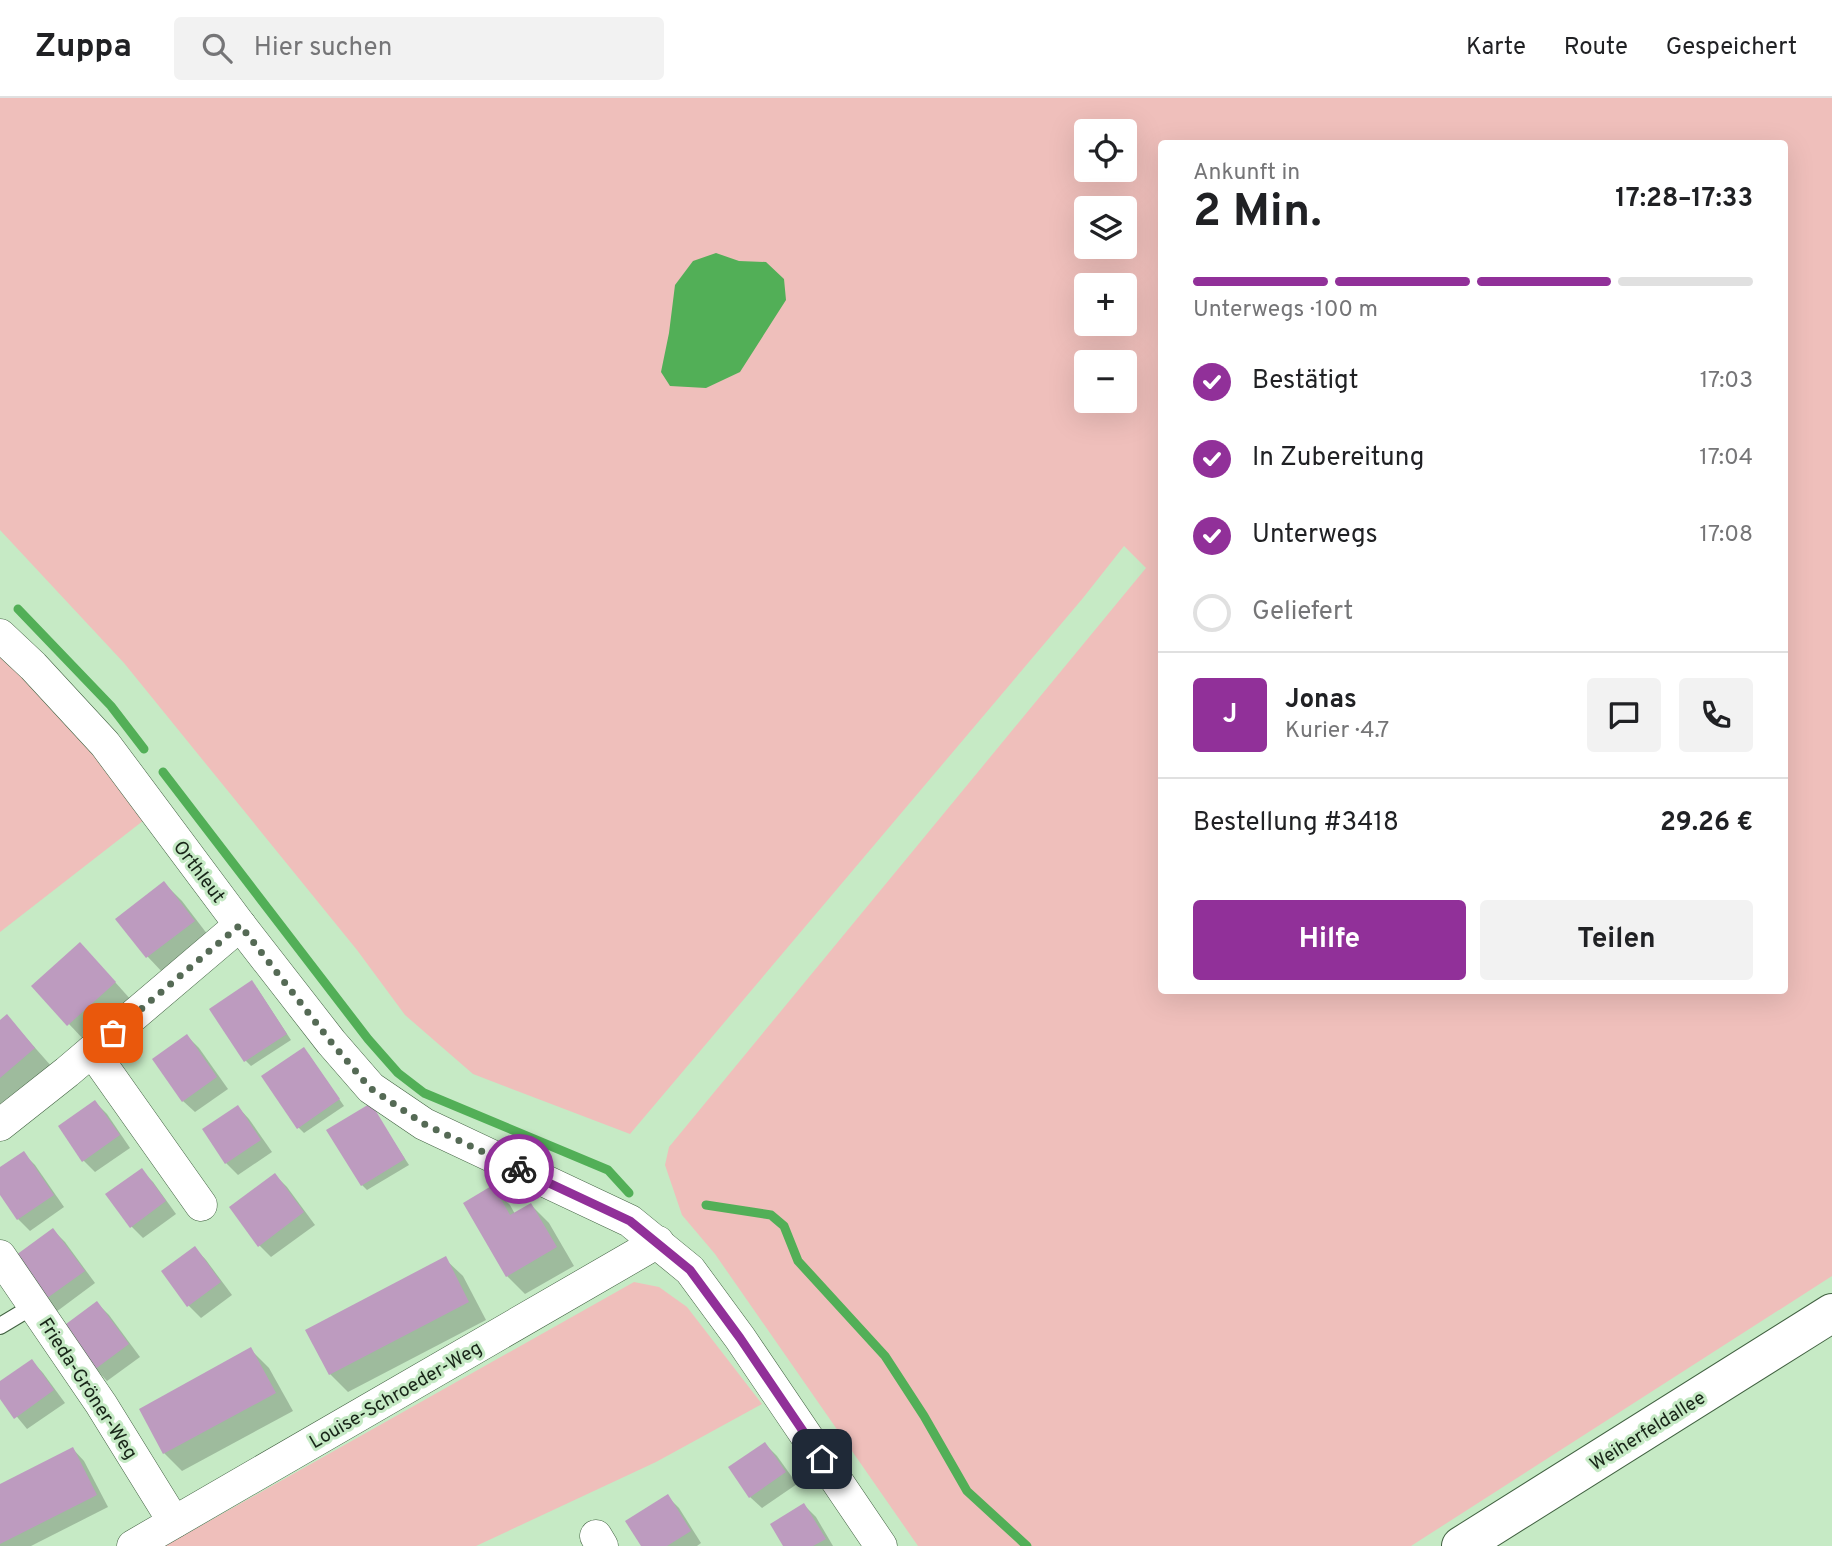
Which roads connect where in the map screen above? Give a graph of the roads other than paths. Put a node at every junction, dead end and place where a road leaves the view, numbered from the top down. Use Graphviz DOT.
graph roads {
  1 [pos="0,635"];
  2 [pos="240,925"];
  3 [pos="92,1051"];
  4 [pos="0,1125"];
  5 [pos="201,1205"];
  6 [pos="658,1242"];
  7 [pos="0,1256"];
  8 [pos="34,1305"];
  9 [pos="1832,1313"];
  10 [pos="0,1326"];
  11 [pos="174,1522"];
  12 [pos="133,1546"];
  13 [pos="881,1546"];
  14 [pos="1461,1546"];
  1 -- 2 [label="street, Orthleut"];
  2 -- 3 [label="street"];
  2 -- 6 [label="street, Orthleut"];
  3 -- 4 [label="street"];
  3 -- 5 [label="street"];
  6 -- 11 [label="street, Louise-Schroeder-Weg"];
  6 -- 13 [label="street, Orthleut"];
  7 -- 8 [label="street, Frieda-Gröner-Weg"];
  8 -- 10 [label="lane"];
  8 -- 11 [label="street, Frieda-Gröner-Weg"];
  9 -- 14 [label="main road, Weiherfeldallee"];
  11 -- 12 [label="street, Louise-Schroeder-Weg"];
}
